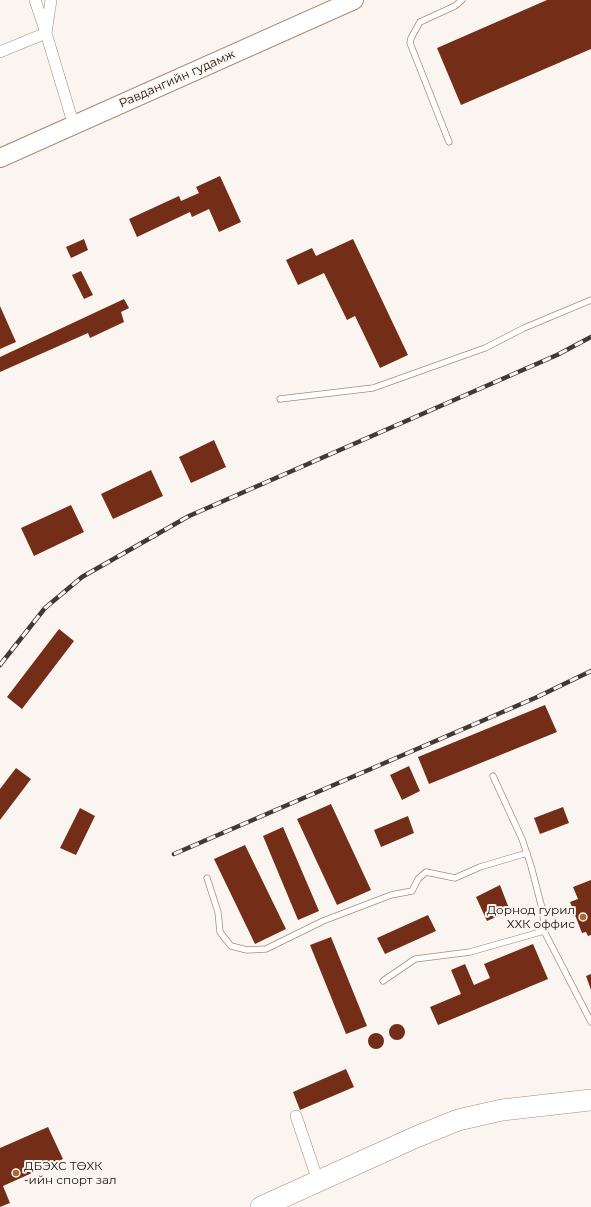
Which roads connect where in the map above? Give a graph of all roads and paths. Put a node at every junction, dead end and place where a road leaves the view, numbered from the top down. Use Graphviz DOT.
graph roads {
  1 [pos="36,0"];
  2 [pos="51,0"];
  3 [pos="354,0"];
  4 [pos="462,0"];
  5 [pos="46,33"];
  6 [pos="0,52"];
  7 [pos="74,126"];
  8 [pos="449,142"];
  9 [pos="0,158"];
  10 [pos="591,300"];
  11 [pos="280,399"];
  12 [pos="493,776"];
  13 [pos="527,853"];
  14 [pos="207,878"];
  15 [pos="544,931"];
  16 [pos="383,981"];
  17 [pos="591,1022"];
  18 [pos="591,1100"];
  19 [pos="296,1116"];
  20 [pos="318,1181"];
  21 [pos="261,1207"];
  1 -- 5 [label="street"];
  2 -- 5 [label="street"];
  3 -- 7 [label="main road, Равдангийн гудамж"];
  4 -- 8 [label="lane"];
  5 -- 6 [label="street"];
  5 -- 7 [label="street"];
  7 -- 9 [label="main road, Равдангийн гудамж"];
  10 -- 11 [label="lane"];
  12 -- 13 [label="lane"];
  13 -- 14 [label="lane"];
  13 -- 15 [label="lane"];
  15 -- 16 [label="lane"];
  15 -- 17 [label="lane"];
  18 -- 20 [label="highway"];
  19 -- 20 [label="street"];
  20 -- 21 [label="highway"];
}
